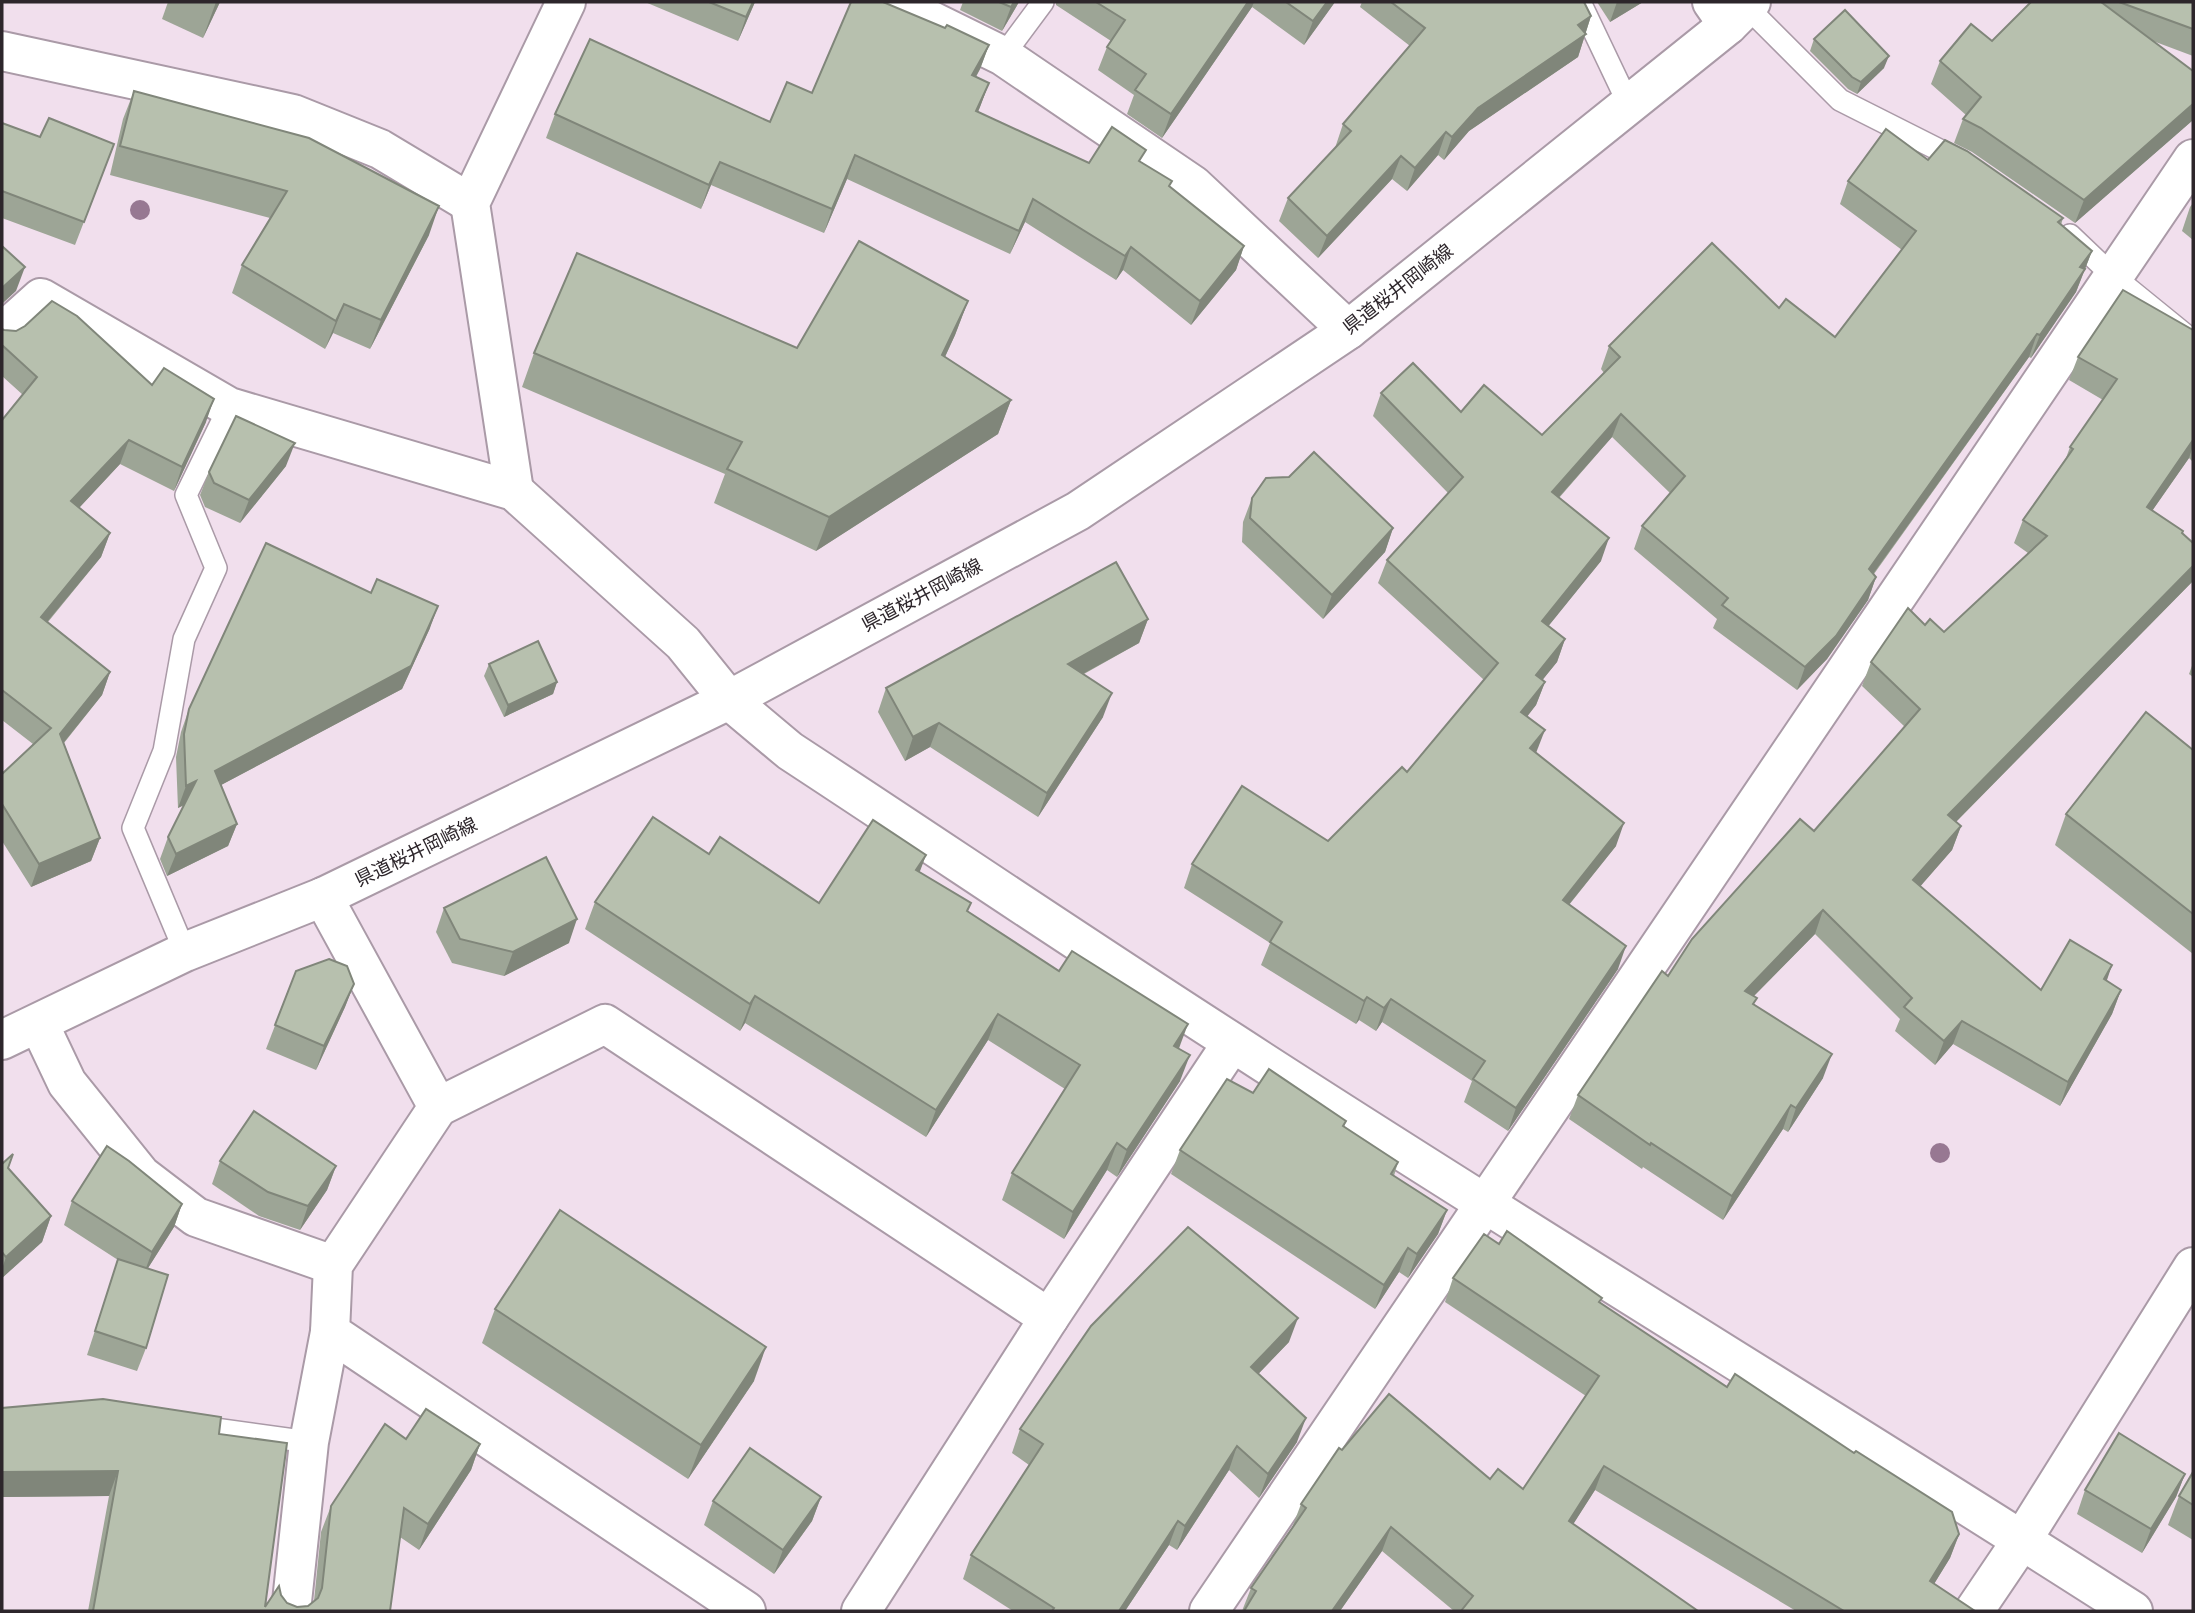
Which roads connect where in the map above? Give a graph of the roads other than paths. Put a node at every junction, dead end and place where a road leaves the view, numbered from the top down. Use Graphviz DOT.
graph roads {
  1 [pos="566,2"];
  2 [pos="893,2"];
  3 [pos="1043,2"];
  4 [pos="1580,2"];
  5 [pos="1734,9"];
  6 [pos="2,51"];
  7 [pos="1003,56"];
  8 [pos="1629,105"];
  9 [pos="2193,159"];
  10 [pos="1975,170"];
  11 [pos="470,203"];
  12 [pos="2051,222"];
  13 [pos="2113,276"];
  14 [pos="1348,330"];
  15 [pos="2,333"];
  16 [pos="2193,341"];
  17 [pos="229,407"];
  18 [pos="514,491"];
  19 [pos="729,700"];
  20 [pos="323,897"];
  21 [pos="185,952"];
  22 [pos="39,1024"];
  23 [pos="2,1040"];
  24 [pos="1232,1043"];
  25 [pos="438,1107"];
  26 [pos="1486,1204"];
  27 [pos="333,1265"];
  28 [pos="2193,1267"];
  29 [pos="1049,1318"];
  30 [pos="330,1332"];
  31 [pos="171,1422"];
  32 [pos="309,1442"];
  33 [pos="2022,1540"];
  34 [pos="291,1611"];
  35 [pos="746,1611"];
  36 [pos="861,1611"];
  37 [pos="1209,1611"];
  38 [pos="1974,1611"];
  39 [pos="2133,1611"];
  1 -- 11 [label="street"];
  2 -- 7 [label="street"];
  3 -- 7 [label="lane"];
  4 -- 8 [label="lane"];
  5 -- 8 [label="street, 県道桜井岡崎線"];
  5 -- 10 [label="lane"];
  6 -- 11 [label="street"];
  7 -- 14 [label="street"];
  8 -- 14 [label="street, 県道桜井岡崎線"];
  9 -- 13 [label="street"];
  11 -- 18 [label="street"];
  12 -- 13 [label="lane"];
  13 -- 16 [label="lane"];
  13 -- 26 [label="street"];
  14 -- 19 [label="street, 県道桜井岡崎線"];
  15 -- 17 [label="street"];
  17 -- 18 [label="street"];
  17 -- 21 [label="lane"];
  18 -- 19 [label="street"];
  19 -- 20 [label="street, 県道桜井岡崎線"];
  19 -- 24 [label="street"];
  20 -- 21 [label="street, 県道桜井岡崎線"];
  20 -- 25 [label="street"];
  21 -- 22 [label="street, 県道桜井岡崎線"];
  22 -- 23 [label="street, 県道桜井岡崎線"];
  22 -- 27 [label="street"];
  24 -- 26 [label="street"];
  24 -- 29 [label="street"];
  25 -- 27 [label="street"];
  25 -- 29 [label="street"];
  26 -- 33 [label="street"];
  26 -- 37 [label="street"];
  27 -- 30 [label="street"];
  28 -- 33 [label="street"];
  29 -- 36 [label="street"];
  30 -- 32 [label="street"];
  30 -- 35 [label="street"];
  31 -- 32 [label="lane"];
  32 -- 34 [label="street"];
  33 -- 38 [label="street"];
  33 -- 39 [label="street"];
}
